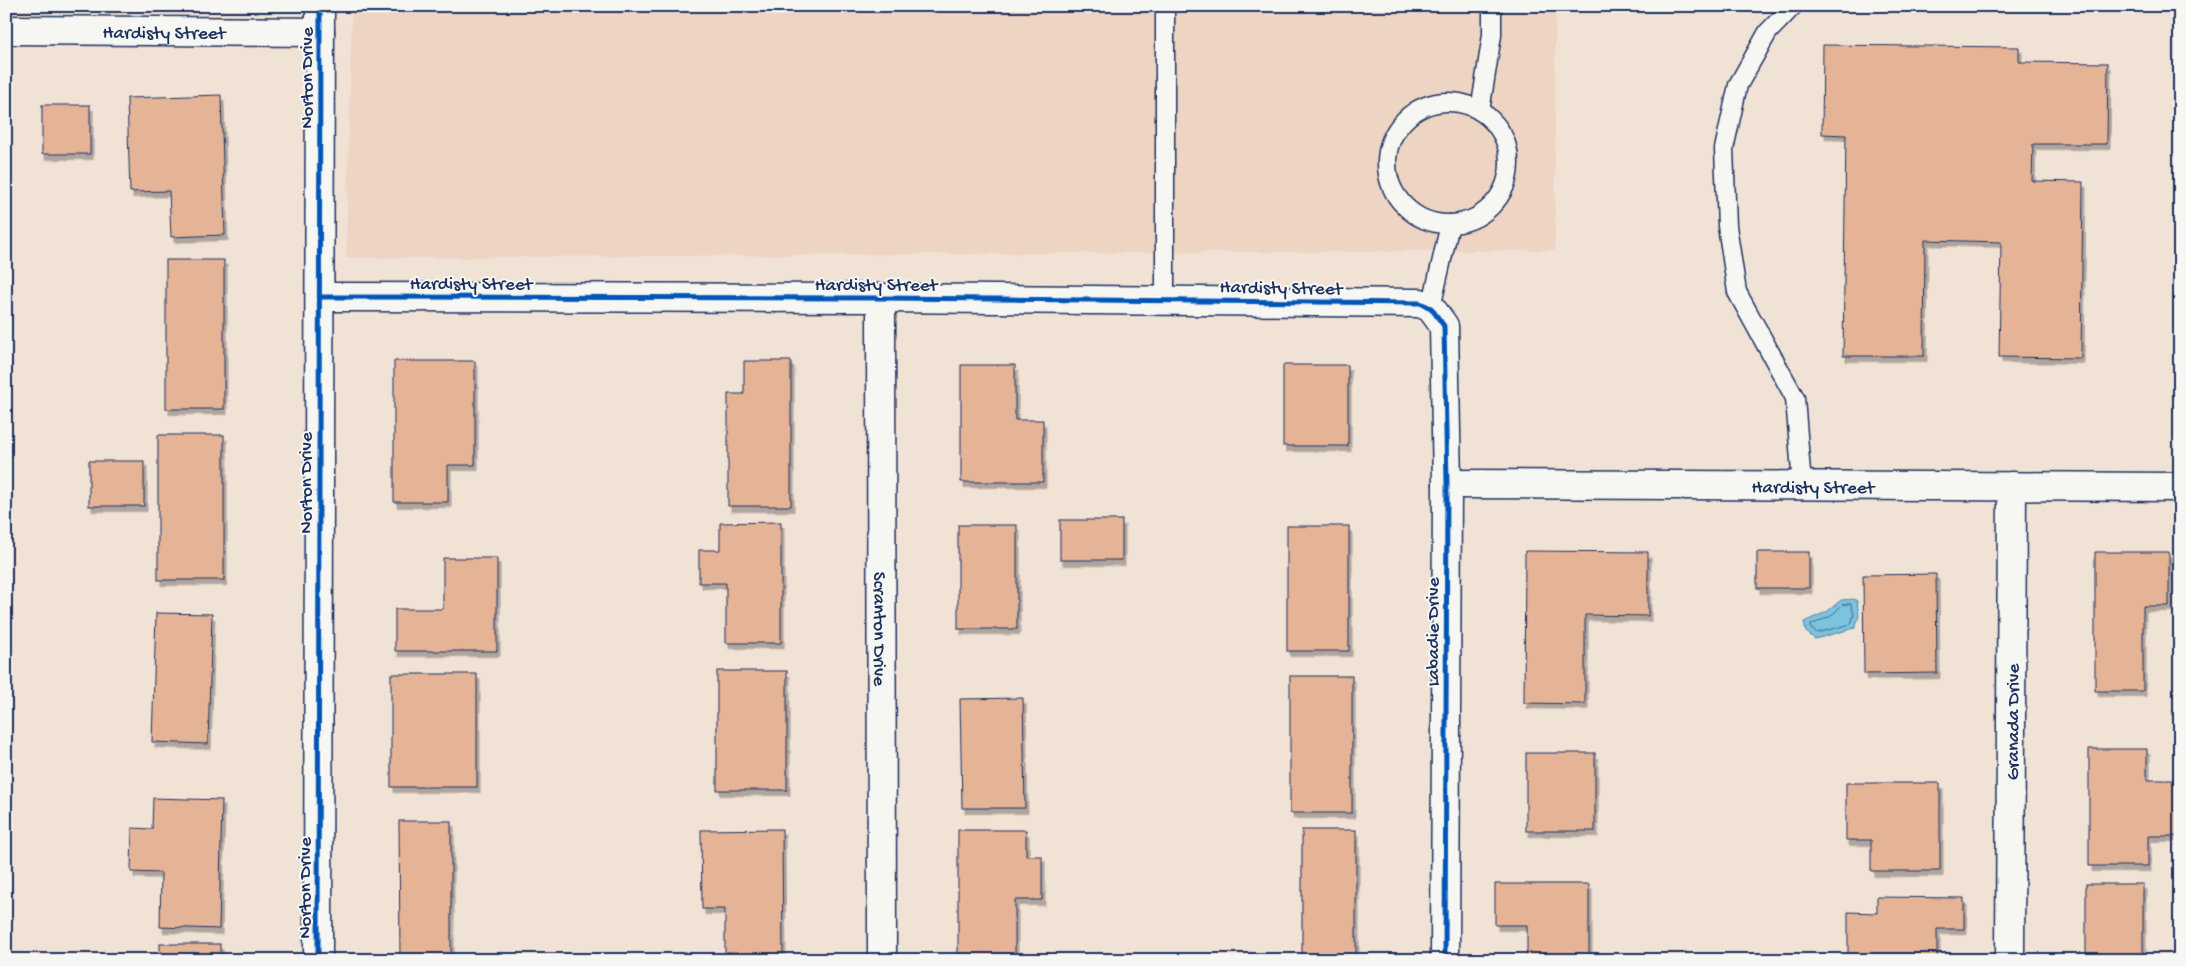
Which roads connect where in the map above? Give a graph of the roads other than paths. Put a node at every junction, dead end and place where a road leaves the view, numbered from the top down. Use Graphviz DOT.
graph roads {
  1 [pos="1165,6"];
  2 [pos="1492,6"];
  3 [pos="1792,6"];
  4 [pos="320,19"];
  5 [pos="6,30"];
  6 [pos="1480,111"];
  7 [pos="1450,224"];
  8 [pos="320,296"];
  9 [pos="882,298"];
  10 [pos="1165,300"];
  11 [pos="1431,308"];
  12 [pos="1447,484"];
  13 [pos="1802,485"];
  14 [pos="2012,486"];
  15 [pos="2180,487"];
  16 [pos="318,960"];
  17 [pos="882,960"];
  18 [pos="1445,960"];
  19 [pos="2010,960"];
  1 -- 10 [label="lane"];
  2 -- 6 [label="lane"];
  3 -- 13 [label="lane"];
  4 -- 5 [label="street, Hardisty Street"];
  4 -- 8 [label="street, Norton Drive"];
  6 -- 7 [label="lane"];
  6 -- 7 [label="lane"];
  7 -- 11 [label="lane"];
  8 -- 9 [label="street, Hardisty Street"];
  8 -- 16 [label="street, Norton Drive"];
  9 -- 10 [label="street, Hardisty Street"];
  9 -- 17 [label="street, Scranton Drive"];
  10 -- 11 [label="street, Hardisty Street"];
  11 -- 12 [label="street, Labadie Drive"];
  12 -- 13 [label="street, Hardisty Street"];
  12 -- 18 [label="street, Labadie Drive"];
  13 -- 14 [label="street, Hardisty Street"];
  14 -- 15 [label="street, Hardisty Street"];
  14 -- 19 [label="street, Granada Drive"];
}
